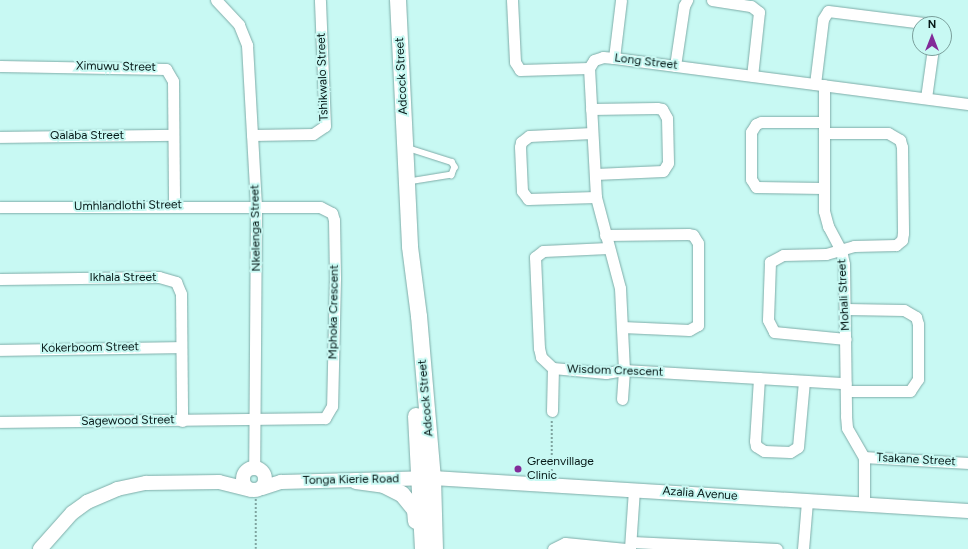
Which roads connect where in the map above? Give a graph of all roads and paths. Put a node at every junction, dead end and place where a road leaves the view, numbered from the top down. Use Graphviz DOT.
graph roads {
  1 [pos="216,0"];
  2 [pos="320,0"];
  3 [pos="398,0"];
  4 [pos="512,0"];
  5 [pos="622,0"];
  6 [pos="687,0"];
  7 [pos="712,0"];
  8 [pos="912,22"];
  9 [pos="932,56"];
  10 [pos="614,58"];
  11 [pos="0,66"];
  12 [pos="675,66"];
  13 [pos="589,68"];
  14 [pos="752,76"];
  15 [pos="820,85"];
  16 [pos="926,98"];
  17 [pos="968,104"];
  18 [pos="591,108"];
  19 [pos="824,122"];
  20 [pos="592,133"];
  21 [pos="824,134"];
  22 [pos="173,135"];
  23 [pos="252,135"];
  24 [pos="0,137"];
  25 [pos="406,147"];
  26 [pos="595,174"];
  27 [pos="407,182"];
  28 [pos="823,188"];
  29 [pos="596,197"];
  30 [pos="174,205"];
  31 [pos="256,206"];
  32 [pos="0,207"];
  33 [pos="605,235"];
  34 [pos="608,248"];
  35 [pos="841,250"];
  36 [pos="0,279"];
  37 [pos="846,309"];
  38 [pos="622,327"];
  39 [pos="846,339"];
  40 [pos="181,347"];
  41 [pos="0,350"];
  42 [pos="553,368"];
  43 [pos="624,370"];
  44 [pos="759,378"];
  45 [pos="804,381"];
  46 [pos="846,387"];
  47 [pos="622,399"];
  48 [pos="552,411"];
  49 [pos="256,420"];
  50 [pos="182,421"];
  51 [pos="0,422"];
  52 [pos="864,457"];
  53 [pos="968,463"];
  54 [pos="255,470"];
  55 [pos="427,478"];
  56 [pos="356,481"];
  57 [pos="219,482"];
  58 [pos="281,482"];
  59 [pos="552,485"];
  60 [pos="256,489"];
  61 [pos="634,490"];
  62 [pos="807,501"];
  63 [pos="864,504"];
  64 [pos="968,511"];
  65 [pos="629,547"];
  66 [pos="40,549"];
  67 [pos="256,549"];
  68 [pos="419,549"];
  69 [pos="423,549"];
  70 [pos="435,549"];
  71 [pos="553,549"];
  72 [pos="777,549"];
  73 [pos="803,549"];
  1 -- 23 [label="street, Nkelenga Street"];
  2 -- 23 [label="street, Tshikwalo Street"];
  3 -- 25 [label="main road, Adcock Street"];
  4 -- 13 [label="street"];
  5 -- 10 [label="street"];
  6 -- 12 [label="street"];
  7 -- 14 [label="street"];
  8 -- 15 [label="street, Mohali Street"];
  9 -- 16 [label="street"];
  10 -- 12 [label="street, Long Street"];
  10 -- 13 [label="street, Long Street"];
  11 -- 22 [label="street, Ximuwu Street"];
  12 -- 14 [label="street, Long Street"];
  13 -- 18 [label="street"];
  14 -- 15 [label="street, Long Street"];
  15 -- 16 [label="street, Long Street"];
  15 -- 19 [label="street, Mohali Street"];
  16 -- 17 [label="street, Long Street"];
  18 -- 20 [label="street"];
  18 -- 26 [label="street"];
  19 -- 21 [label="street, Mohali Street"];
  19 -- 28 [label="street"];
  20 -- 26 [label="street"];
  20 -- 29 [label="street"];
  21 -- 28 [label="street, Mohali Street"];
  21 -- 35 [label="street"];
  22 -- 24 [label="street, Qalaba Street"];
  22 -- 30 [label="street, Ximuwu Street"];
  23 -- 31 [label="street, Nkelenga Street"];
  25 -- 27 [label="main road, Adcock Street"];
  25 -- 27 [label="lane"];
  26 -- 29 [label="street"];
  27 -- 55 [label="main road, Adcock Street"];
  28 -- 35 [label="street, Mohali Street"];
  29 -- 33 [label="street"];
  30 -- 31 [label="street, Umhlandlothi Street"];
  30 -- 32 [label="street, Umhlandlothi Street"];
  31 -- 49 [label="street, Nkelenga Street"];
  31 -- 49 [label="street, Mphoka Crescent"];
  33 -- 34 [label="street"];
  33 -- 38 [label="street"];
  34 -- 38 [label="street"];
  34 -- 42 [label="street, Wisdom Crescent"];
  35 -- 37 [label="street, Mohali Street"];
  35 -- 39 [label="street"];
  36 -- 40 [label="street, Ikhala Street"];
  37 -- 39 [label="street, Mohali Street"];
  37 -- 46 [label="street, Wisdom Crescent"];
  38 -- 43 [label="street"];
  39 -- 46 [label="street, Mohali Street"];
  40 -- 41 [label="street, Kokerboom Street"];
  40 -- 50 [label="street, Ikhala Street"];
  42 -- 43 [label="street, Wisdom Crescent"];
  42 -- 48 [label="street"];
  43 -- 44 [label="street, Wisdom Crescent"];
  43 -- 47 [label="street"];
  44 -- 45 [label="street, Wisdom Crescent"];
  44 -- 45 [label="street"];
  45 -- 46 [label="street, Wisdom Crescent"];
  46 -- 52 [label="street, Mohali Street"];
  48 -- 59 [label="path"];
  49 -- 50 [label="street, Sagewood Street"];
  49 -- 54 [label="street, Nkelenga Street"];
  50 -- 51 [label="street, Sagewood Street"];
  52 -- 53 [label="street, Tsakane Street"];
  52 -- 63 [label="street"];
  54 -- 57 [label="street"];
  54 -- 58 [label="street, Tonga Kierie Road"];
  54 -- 60 [label="street"];
  54 -- 60 [label="street"];
  55 -- 56 [label="street, Tonga Kierie Road"];
  55 -- 59 [label="street, Azalia Avenue"];
  55 -- 69 [label="main road, Adcock Street"];
  55 -- 70 [label="main road, Adcock Street"];
  56 -- 58 [label="street, Tonga Kierie Road"];
  56 -- 68 [label="main road"];
  57 -- 60 [label="street"];
  57 -- 66 [label="street"];
  58 -- 60 [label="street, Tonga Kierie Road"];
  59 -- 61 [label="street, Azalia Avenue"];
  60 -- 67 [label="path"];
  61 -- 62 [label="street, Azalia Avenue"];
  61 -- 65 [label="street"];
  62 -- 63 [label="street, Azalia Avenue"];
  62 -- 73 [label="street"];
  63 -- 64 [label="street, Azalia Avenue"];
  65 -- 71 [label="street"];
  65 -- 72 [label="street"];
}
